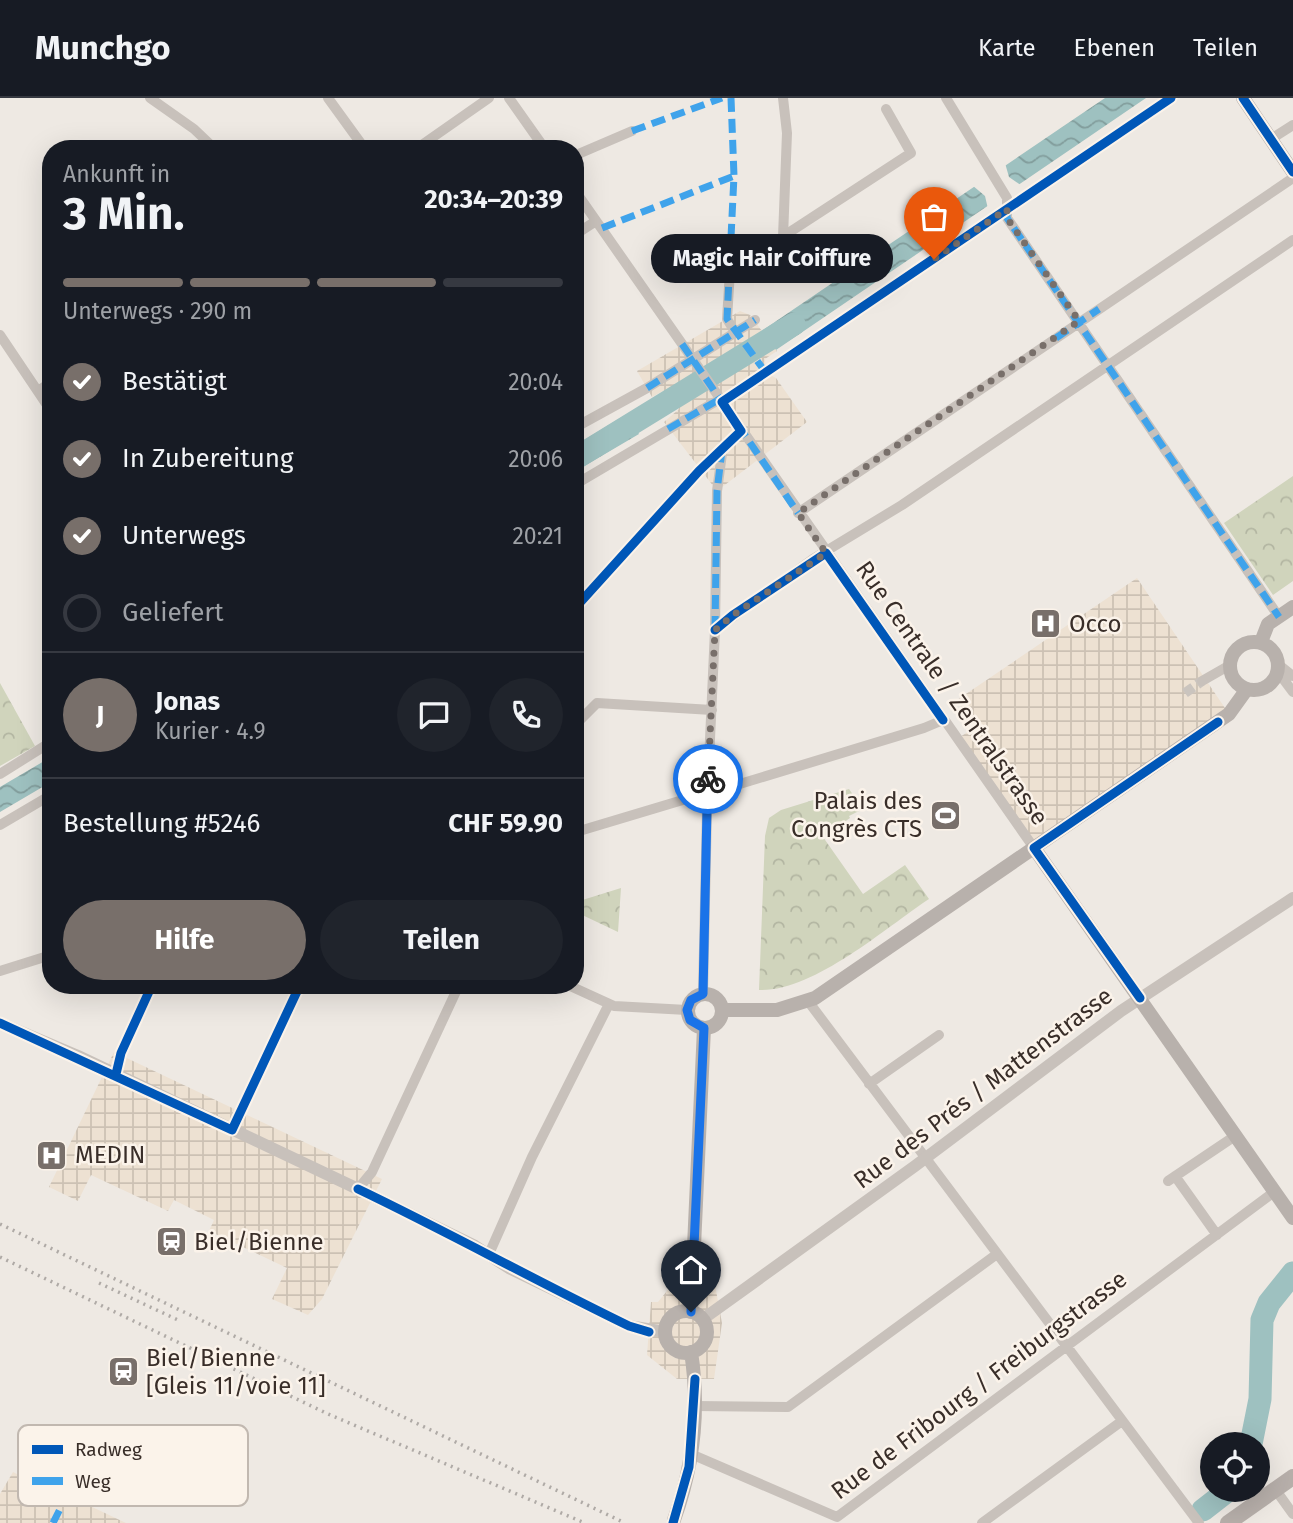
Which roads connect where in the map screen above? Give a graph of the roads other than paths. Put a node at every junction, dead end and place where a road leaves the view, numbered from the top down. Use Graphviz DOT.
graph roads {
  1 [pos="150,98"];
  2 [pos="328,98"];
  3 [pos="489,98"];
  4 [pos="509,98"];
  5 [pos="783,98"];
  6 [pos="946,98"];
  7 [pos="1171,98"];
  8 [pos="1243,98"];
  9 [pos="886,109"];
  10 [pos="1293,125"];
  11 [pos="632,131"];
  12 [pos="1271,139"];
  13 [pos="205,140"];
  14 [pos="358,140"];
  15 [pos="429,140"];
  16 [pos="539,140"];
  17 [pos="584,152"];
  18 [pos="1293,172"];
  19 [pos="1293,178"];
  20 [pos="584,203"];
  21 [pos="1007,209"];
  22 [pos="596,220"];
  23 [pos="584,228"];
  24 [pos="782,237"];
  25 [pos="1293,240"];
  26 [pos="754,320"];
  27 [pos="1079,321"];
  28 [pos="735,332"];
  29 [pos="0,335"];
  30 [pos="696,364"];
  31 [pos="1110,364"];
  32 [pos="42,388"];
  33 [pos="38,391"];
  34 [pos="42,397"];
  35 [pos="719,397"];
  36 [pos="584,423"];
  37 [pos="741,430"];
  38 [pos="723,446"];
  39 [pos="584,479"];
  40 [pos="798,513"];
  41 [pos="826,553"];
  42 [pos="584,598"];
  43 [pos="1293,607"];
  44 [pos="1279,617"];
  45 [pos="715,630"];
  46 [pos="1261,642"];
  47 [pos="1230,665"];
  48 [pos="1278,668"];
  49 [pos="1293,676"];
  50 [pos="1202,681"];
  51 [pos="1247,689"];
  52 [pos="1293,692"];
  53 [pos="712,710"];
  54 [pos="584,716"];
  55 [pos="943,720"];
  56 [pos="42,748"];
  57 [pos="0,774"];
  58 [pos="708,783"];
  59 [pos="720,790"];
  60 [pos="696,796"];
  61 [pos="42,804"];
  62 [pos="707,809"];
  63 [pos="0,825"];
  64 [pos="584,830"];
  65 [pos="1034,848"];
  66 [pos="1293,898"];
  67 [pos="42,958"];
  68 [pos="0,971"];
  69 [pos="584,993"];
  70 [pos="148,994"];
  71 [pos="296,994"];
  72 [pos="455,994"];
  73 [pos="703,994"];
  74 [pos="1140,998"];
  75 [pos="808,1001"];
  76 [pos="608,1004"];
  77 [pos="687,1010"];
  78 [pos="722,1010"];
  79 [pos="0,1023"];
  80 [pos="704,1028"];
  81 [pos="939,1035"];
  82 [pos="116,1074"];
  83 [pos="869,1084"];
  84 [pos="232,1130"];
  85 [pos="1235,1136"];
  86 [pos="925,1158"];
  87 [pos="358,1189"];
  88 [pos="1274,1192"];
  89 [pos="1293,1218"];
  90 [pos="1216,1235"];
  91 [pos="489,1254"];
  92 [pos="997,1254"];
  93 [pos="697,1316"];
  94 [pos="665,1332"];
  95 [pos="1066,1348"];
  96 [pos="691,1352"];
  97 [pos="695,1406"];
  98 [pos="1122,1421"];
  99 [pos="691,1454"];
  100 [pos="1293,1477"];
  101 [pos="1275,1489"];
  102 [pos="1293,1514"];
  103 [pos="674,1520"];
  104 [pos="982,1523"];
  105 [pos="1199,1523"];
  106 [pos="1228,1523"];
  1 -- 13 [label="street"];
  2 -- 14 [label="street"];
  3 -- 15 [label="street"];
  4 -- 16 [label="street"];
  5 -- 24 [label="street"];
  6 -- 21 [label="street"];
  7 -- 21 [label="street"];
  8 -- 12 [label="main road"];
  9 -- 24 [label="street"];
  10 -- 12 [label="street"];
  11 -- 17 [label="street"];
  12 -- 18 [label="main road"];
  19 -- 27 [label="street"];
  20 -- 22 [label="street, Rue Centrale / Zentralstrasse"];
  21 -- 27 [label="street"];
  21 -- 35 [label="street"];
  22 -- 23 [label="street"];
  22 -- 30 [label="street, Rue Centrale / Zentralstrasse"];
  24 -- 28 [label="street"];
  25 -- 31 [label="street"];
  26 -- 28 [label="street"];
  27 -- 31 [label="street"];
  27 -- 40 [label="street"];
  28 -- 30 [label="street"];
  29 -- 33 [label="street"];
  30 -- 35 [label="street, Rue Centrale / Zentralstrasse"];
  30 -- 36 [label="street"];
  31 -- 41 [label="street"];
  31 -- 44 [label="street"];
  32 -- 33 [label="street"];
  33 -- 34 [label="street"];
  35 -- 37 [label="street, Rue Centrale / Zentralstrasse"];
  35 -- 39 [label="street"];
  37 -- 38 [label="street"];
  37 -- 40 [label="street, Rue Centrale / Zentralstrasse"];
  38 -- 42 [label="street"];
  38 -- 45 [label="street"];
  40 -- 41 [label="street, Rue Centrale / Zentralstrasse"];
  41 -- 45 [label="street"];
  41 -- 55 [label="street, Rue Centrale / Zentralstrasse"];
  43 -- 44 [label="main road"];
  44 -- 46 [label="main road"];
  45 -- 53 [label="street"];
  46 -- 47 [label="main road"];
  46 -- 48 [label="main road"];
  47 -- 50 [label="street"];
  47 -- 51 [label="main road"];
  48 -- 49 [label="street"];
  48 -- 51 [label="main road"];
  48 -- 52 [label="street"];
  51 -- 65 [label="main road"];
  53 -- 54 [label="street"];
  53 -- 58 [label="street"];
  55 -- 59 [label="street"];
  55 -- 65 [label="street, Rue Centrale / Zentralstrasse"];
  56 -- 57 [label="street"];
  58 -- 59 [label="street"];
  58 -- 60 [label="street"];
  59 -- 62 [label="street"];
  60 -- 62 [label="street"];
  60 -- 64 [label="street"];
  61 -- 63 [label="street"];
  62 -- 73 [label="street"];
  65 -- 74 [label="main road, Rue Centrale / Zentralstrasse"];
  65 -- 75 [label="main road"];
  66 -- 74 [label="street, Rue des Prés / Mattenstrasse"];
  67 -- 68 [label="street"];
  69 -- 76 [label="street"];
  70 -- 82 [label="street"];
  71 -- 84 [label="street"];
  72 -- 87 [label="street"];
  73 -- 77 [label="main road"];
  73 -- 78 [label="main road"];
  74 -- 85 [label="main road, Rue Centrale / Zentralstrasse"];
  74 -- 86 [label="street, Rue des Prés / Mattenstrasse"];
  75 -- 78 [label="main road"];
  75 -- 83 [label="street"];
  76 -- 77 [label="street"];
  76 -- 91 [label="street"];
  77 -- 80 [label="main road"];
  78 -- 80 [label="main road"];
  79 -- 82 [label="street"];
  80 -- 93 [label="main road"];
  81 -- 83 [label="street"];
  82 -- 84 [label="street"];
  83 -- 86 [label="street"];
  84 -- 87 [label="street"];
  85 -- 88 [label="main road, Rue Centrale / Zentralstrasse"];
  85 -- 90 [label="street"];
  86 -- 92 [label="street"];
  86 -- 93 [label="street, Rue des Prés / Mattenstrasse"];
  87 -- 91 [label="street"];
  88 -- 89 [label="main road, Rue Centrale / Zentralstrasse"];
  88 -- 90 [label="street, Rue de Fribourg / Freiburgstrasse"];
  90 -- 95 [label="street, Rue de Fribourg / Freiburgstrasse"];
  91 -- 94 [label="street"];
  92 -- 95 [label="street"];
  92 -- 97 [label="street"];
  93 -- 94 [label="main road"];
  93 -- 96 [label="main road"];
  94 -- 96 [label="main road"];
  95 -- 98 [label="street"];
  95 -- 99 [label="street, Rue de Fribourg / Freiburgstrasse"];
  96 -- 97 [label="main road"];
  97 -- 99 [label="main road"];
  98 -- 104 [label="street"];
  98 -- 105 [label="street"];
  99 -- 103 [label="main road"];
  100 -- 101 [label="main road"];
  101 -- 102 [label="street"];
  101 -- 106 [label="main road"];
}
